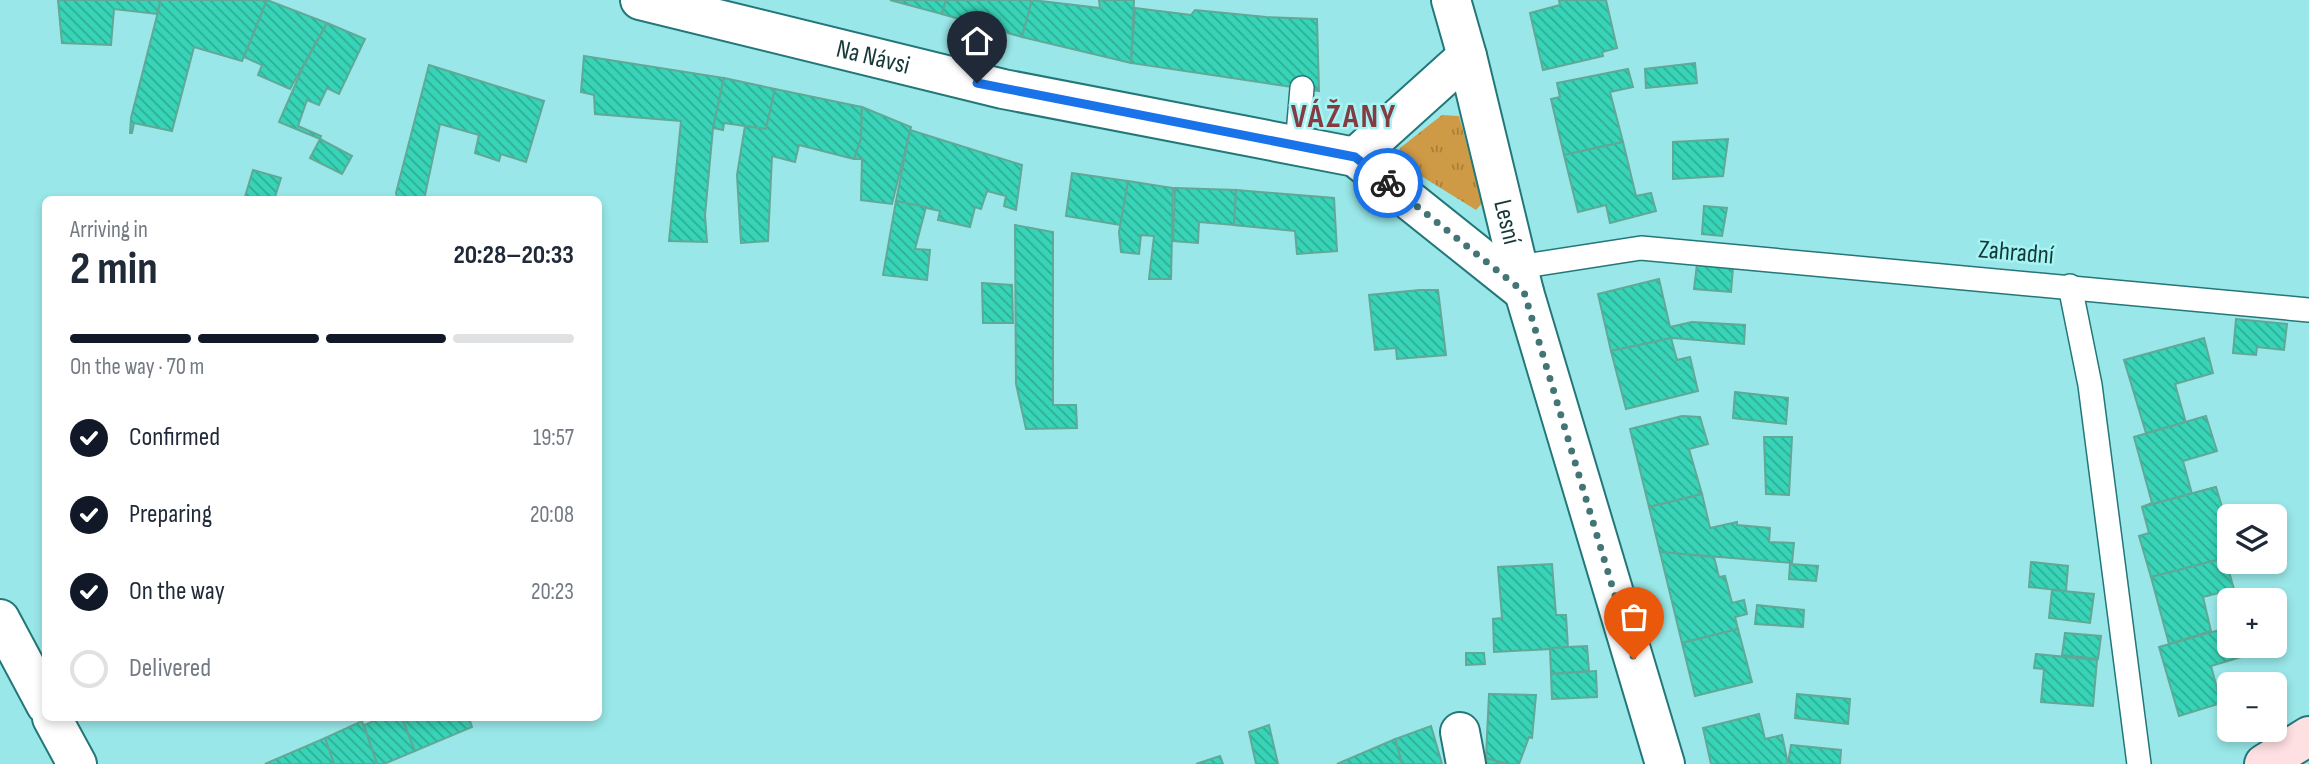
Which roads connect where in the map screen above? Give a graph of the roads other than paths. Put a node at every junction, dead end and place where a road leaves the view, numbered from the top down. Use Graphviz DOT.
graph roads {
  1 [pos="640,0"];
  2 [pos="1451,0"];
  3 [pos="1467,56"];
  4 [pos="1303,89"];
  5 [pos="1297,146"];
  6 [pos="1355,157"];
  7 [pos="1521,279"];
  8 [pos="2070,286"];
  9 [pos="2309,310"];
  10 [pos="0,619"];
  11 [pos="42,698"];
  12 [pos="54,721"];
  13 [pos="2309,736"];
  14 [pos="77,764"];
  15 [pos="1665,764"];
  16 [pos="2139,764"];
  17 [pos="2264,764"];
  1 -- 5 [label="street, Na Návsi"];
  2 -- 3 [label="street, Lesní"];
  3 -- 6 [label="street"];
  3 -- 7 [label="street, Lesní"];
  4 -- 5 [label="lane"];
  5 -- 6 [label="street, Na Návsi"];
  6 -- 7 [label="street, Na Návsi"];
  7 -- 8 [label="lane, Zahradní"];
  7 -- 15 [label="street, Lesní"];
  8 -- 9 [label="lane"];
  8 -- 16 [label="lane, Zahradní"];
  10 -- 11 [label="street"];
  12 -- 14 [label="street"];
  13 -- 17 [label="main road"];
}
